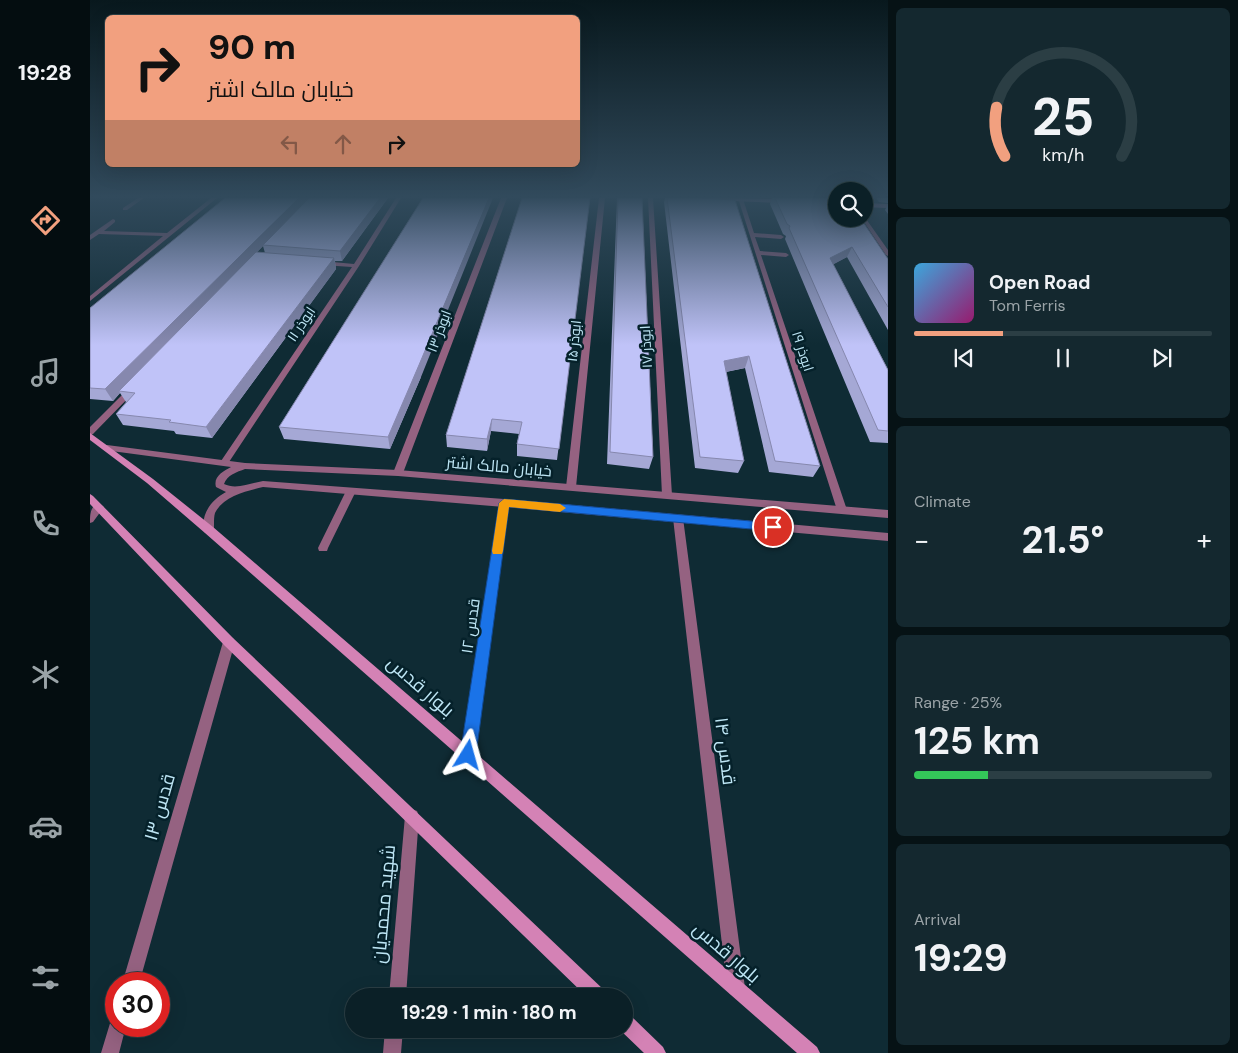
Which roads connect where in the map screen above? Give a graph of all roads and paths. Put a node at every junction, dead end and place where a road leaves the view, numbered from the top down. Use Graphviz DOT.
graph roads {
  1 [pos="155,247"];
  2 [pos="368,247"];
  3 [pos="485,247"];
  4 [pos="597,247"];
  5 [pos="653,247"];
  6 [pos="756,247"];
  7 [pos="758,254"];
  8 [pos="786,255"];
  9 [pos="317,263"];
  10 [pos="356,266"];
  11 [pos="90,289"];
  12 [pos="102,290"];
  13 [pos="90,299"];
  14 [pos="137,384"];
  15 [pos="90,432"];
  16 [pos="90,436"];
  17 [pos="107,448"];
  18 [pos="224,464"];
  19 [pos="245,466"];
  20 [pos="398,473"];
  21 [pos="571,487"];
  22 [pos="241,488"];
  23 [pos="352,491"];
  24 [pos="667,495"];
  25 [pos="95,502"];
  26 [pos="504,503"];
  27 [pos="842,510"];
  28 [pos="888,514"];
  29 [pos="90,518"];
  30 [pos="678,518"];
  31 [pos="209,530"];
  32 [pos="888,538"];
  33 [pos="323,548"];
  34 [pos="229,642"];
  35 [pos="468,755"];
  36 [pos="412,816"];
  37 [pos="133,972"];
  38 [pos="398,988"];
  39 [pos="590,988"];
  40 [pos="736,988"];
  41 [pos="633,1030"];
  42 [pos="114,1037"];
  43 [pos="393,1038"];
  44 [pos="110,1053"];
  45 [pos="392,1053"];
  46 [pos="657,1053"];
  47 [pos="811,1053"];
  1 -- 12 [label="street"];
  2 -- 10 [label="street, ابوذر ۱۱"];
  3 -- 20 [label="street, ابوذر ۱۳"];
  4 -- 21 [label="street, ابوذر ۱۵"];
  5 -- 24 [label="street, ابوذر ۱۷"];
  6 -- 7 [label="street, ابوذر ۱۹"];
  7 -- 8 [label="street"];
  7 -- 27 [label="street, ابوذر ۱۹"];
  9 -- 10 [label="street"];
  10 -- 18 [label="street, ابوذر ۱۱"];
  11 -- 12 [label="street"];
  12 -- 13 [label="street"];
  14 -- 15 [label="street"];
  16 -- 17 [label="main road, بلوار قدس"];
  17 -- 18 [label="street, خیابان مالک اشتر"];
  17 -- 31 [label="main road, بلوار قدس"];
  18 -- 19 [label="street, خیابان مالک اشتر"];
  19 -- 20 [label="street, خیابان مالک اشتر"];
  19 -- 22 [label="street"];
  20 -- 21 [label="street, خیابان مالک اشتر"];
  21 -- 24 [label="street, خیابان مالک اشتر"];
  22 -- 23 [label="street"];
  22 -- 31 [label="street"];
  23 -- 26 [label="street"];
  23 -- 33 [label="street"];
  24 -- 27 [label="street, خیابان مالک اشتر"];
  25 -- 29 [label="street"];
  25 -- 34 [label="main road"];
  26 -- 30 [label="street"];
  26 -- 35 [label="street, قدس ۱۲"];
  27 -- 28 [label="street, خیابان مالک اشتر"];
  30 -- 32 [label="street"];
  30 -- 40 [label="street, قدس ۱۴"];
  31 -- 35 [label="main road, بلوار قدس"];
  34 -- 36 [label="main road"];
  34 -- 37 [label="street, قدس ۱۳"];
  35 -- 40 [label="main road, بلوار قدس"];
  36 -- 38 [label="street, شهید محمدیان"];
  36 -- 39 [label="main road"];
  40 -- 47 [label="main road, بلوار قدس"];
  41 -- 46 [label="main road"];
  42 -- 44 [label="street"];
  43 -- 45 [label="street"];
}
